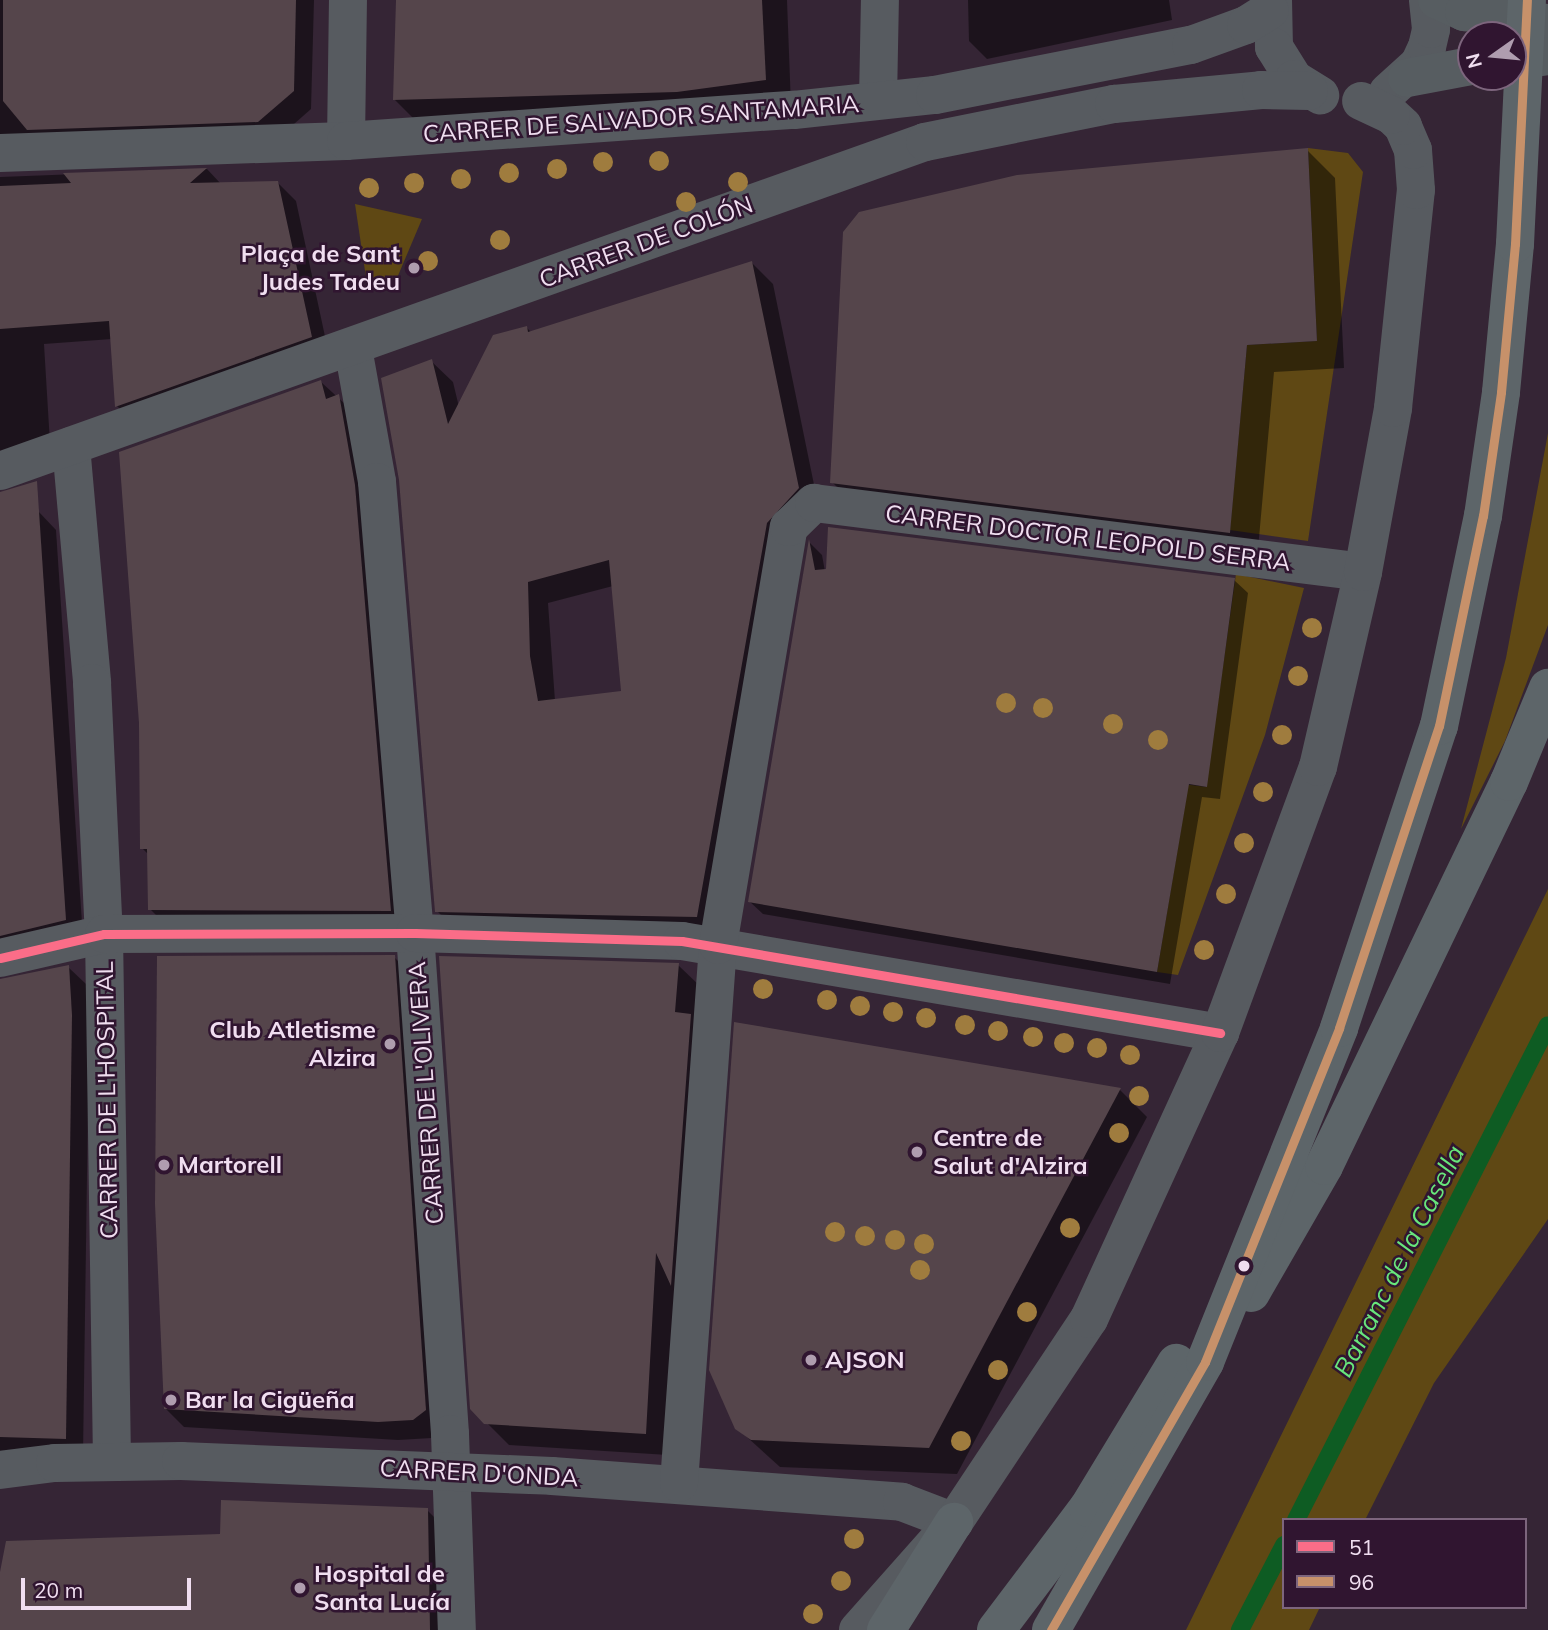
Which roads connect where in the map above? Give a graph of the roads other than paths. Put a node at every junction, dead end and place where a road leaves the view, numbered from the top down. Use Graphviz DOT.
graph roads {
  1 [pos="348,0"];
  2 [pos="880,0"];
  3 [pos="1428,0"];
  4 [pos="1437,0"];
  5 [pos="1527,0"];
  6 [pos="1271,5"];
  7 [pos="1548,23"];
  8 [pos="1548,56"];
  9 [pos="1527,59"];
  10 [pos="1457,69"];
  11 [pos="1407,78"];
  12 [pos="1309,91"];
  13 [pos="878,100"];
  14 [pos="1361,101"];
  15 [pos="346,141"];
  16 [pos="0,153"];
  17 [pos="353,348"];
  18 [pos="71,446"];
  19 [pos="0,471"];
  20 [pos="1363,572"];
  21 [pos="1548,688"];
  22 [pos="415,933"];
  23 [pos="104,934"];
  24 [pos="718,945"];
  25 [pos="0,958"];
  26 [pos="1220,1033"];
  27 [pos="1269,1196"];
  28 [pos="1205,1362"];
  29 [pos="112,1461"];
  30 [pos="0,1470"];
  31 [pos="452,1471"];
  32 [pos="679,1483"];
  33 [pos="954,1522"];
  34 [pos="457,1630"];
  35 [pos="858,1630"];
  36 [pos="886,1630"];
  37 [pos="996,1630"];
  38 [pos="1051,1630"];
  1 -- 15 [label="street"];
  2 -- 13 [label="street"];
  3 -- 11 [label="street"];
  4 -- 7 [label="main road"];
  5 -- 27 [label="main road, bridge"];
  6 -- 12 [label="street"];
  6 -- 13 [label="street, CARRER DE SALVADOR SANTAMARIA"];
  8 -- 9 [label="main road"];
  10 -- 11 [label="main road"];
  11 -- 14 [label="street"];
  12 -- 14 [label="street"];
  12 -- 17 [label="street, CARRER DE COLÓN"];
  13 -- 15 [label="street, CARRER DE SALVADOR SANTAMARIA"];
  14 -- 20 [label="street"];
  15 -- 16 [label="street, CARRER DE SALVADOR SANTAMARIA"];
  17 -- 18 [label="street, CARRER DE COLÓN"];
  17 -- 22 [label="street, CARRER DE L'OLIVERA"];
  18 -- 19 [label="street, CARRER DE COLÓN"];
  18 -- 23 [label="street, CARRER DE L'HOSPITAL"];
  20 -- 24 [label="street, CARRER DOCTOR LEOPOLD SERRA"];
  20 -- 26 [label="street"];
  21 -- 28 [label="main road"];
  22 -- 23 [label="street"];
  22 -- 24 [label="street"];
  22 -- 31 [label="street, CARRER DE L'OLIVERA"];
  23 -- 25 [label="street"];
  23 -- 29 [label="street, CARRER DE L'HOSPITAL"];
  24 -- 26 [label="street"];
  24 -- 32 [label="street"];
  26 -- 33 [label="street"];
  27 -- 28 [label="main road"];
  27 -- 37 [label="main road"];
  28 -- 38 [label="main road"];
  29 -- 30 [label="street, CARRER D'ONDA"];
  29 -- 31 [label="street, CARRER D'ONDA"];
  31 -- 32 [label="street, CARRER D'ONDA"];
  31 -- 34 [label="street, CARRER DE L'OLIVERA"];
  32 -- 33 [label="street, CARRER D'ONDA"];
  33 -- 35 [label="street"];
  33 -- 36 [label="main road"];
}
